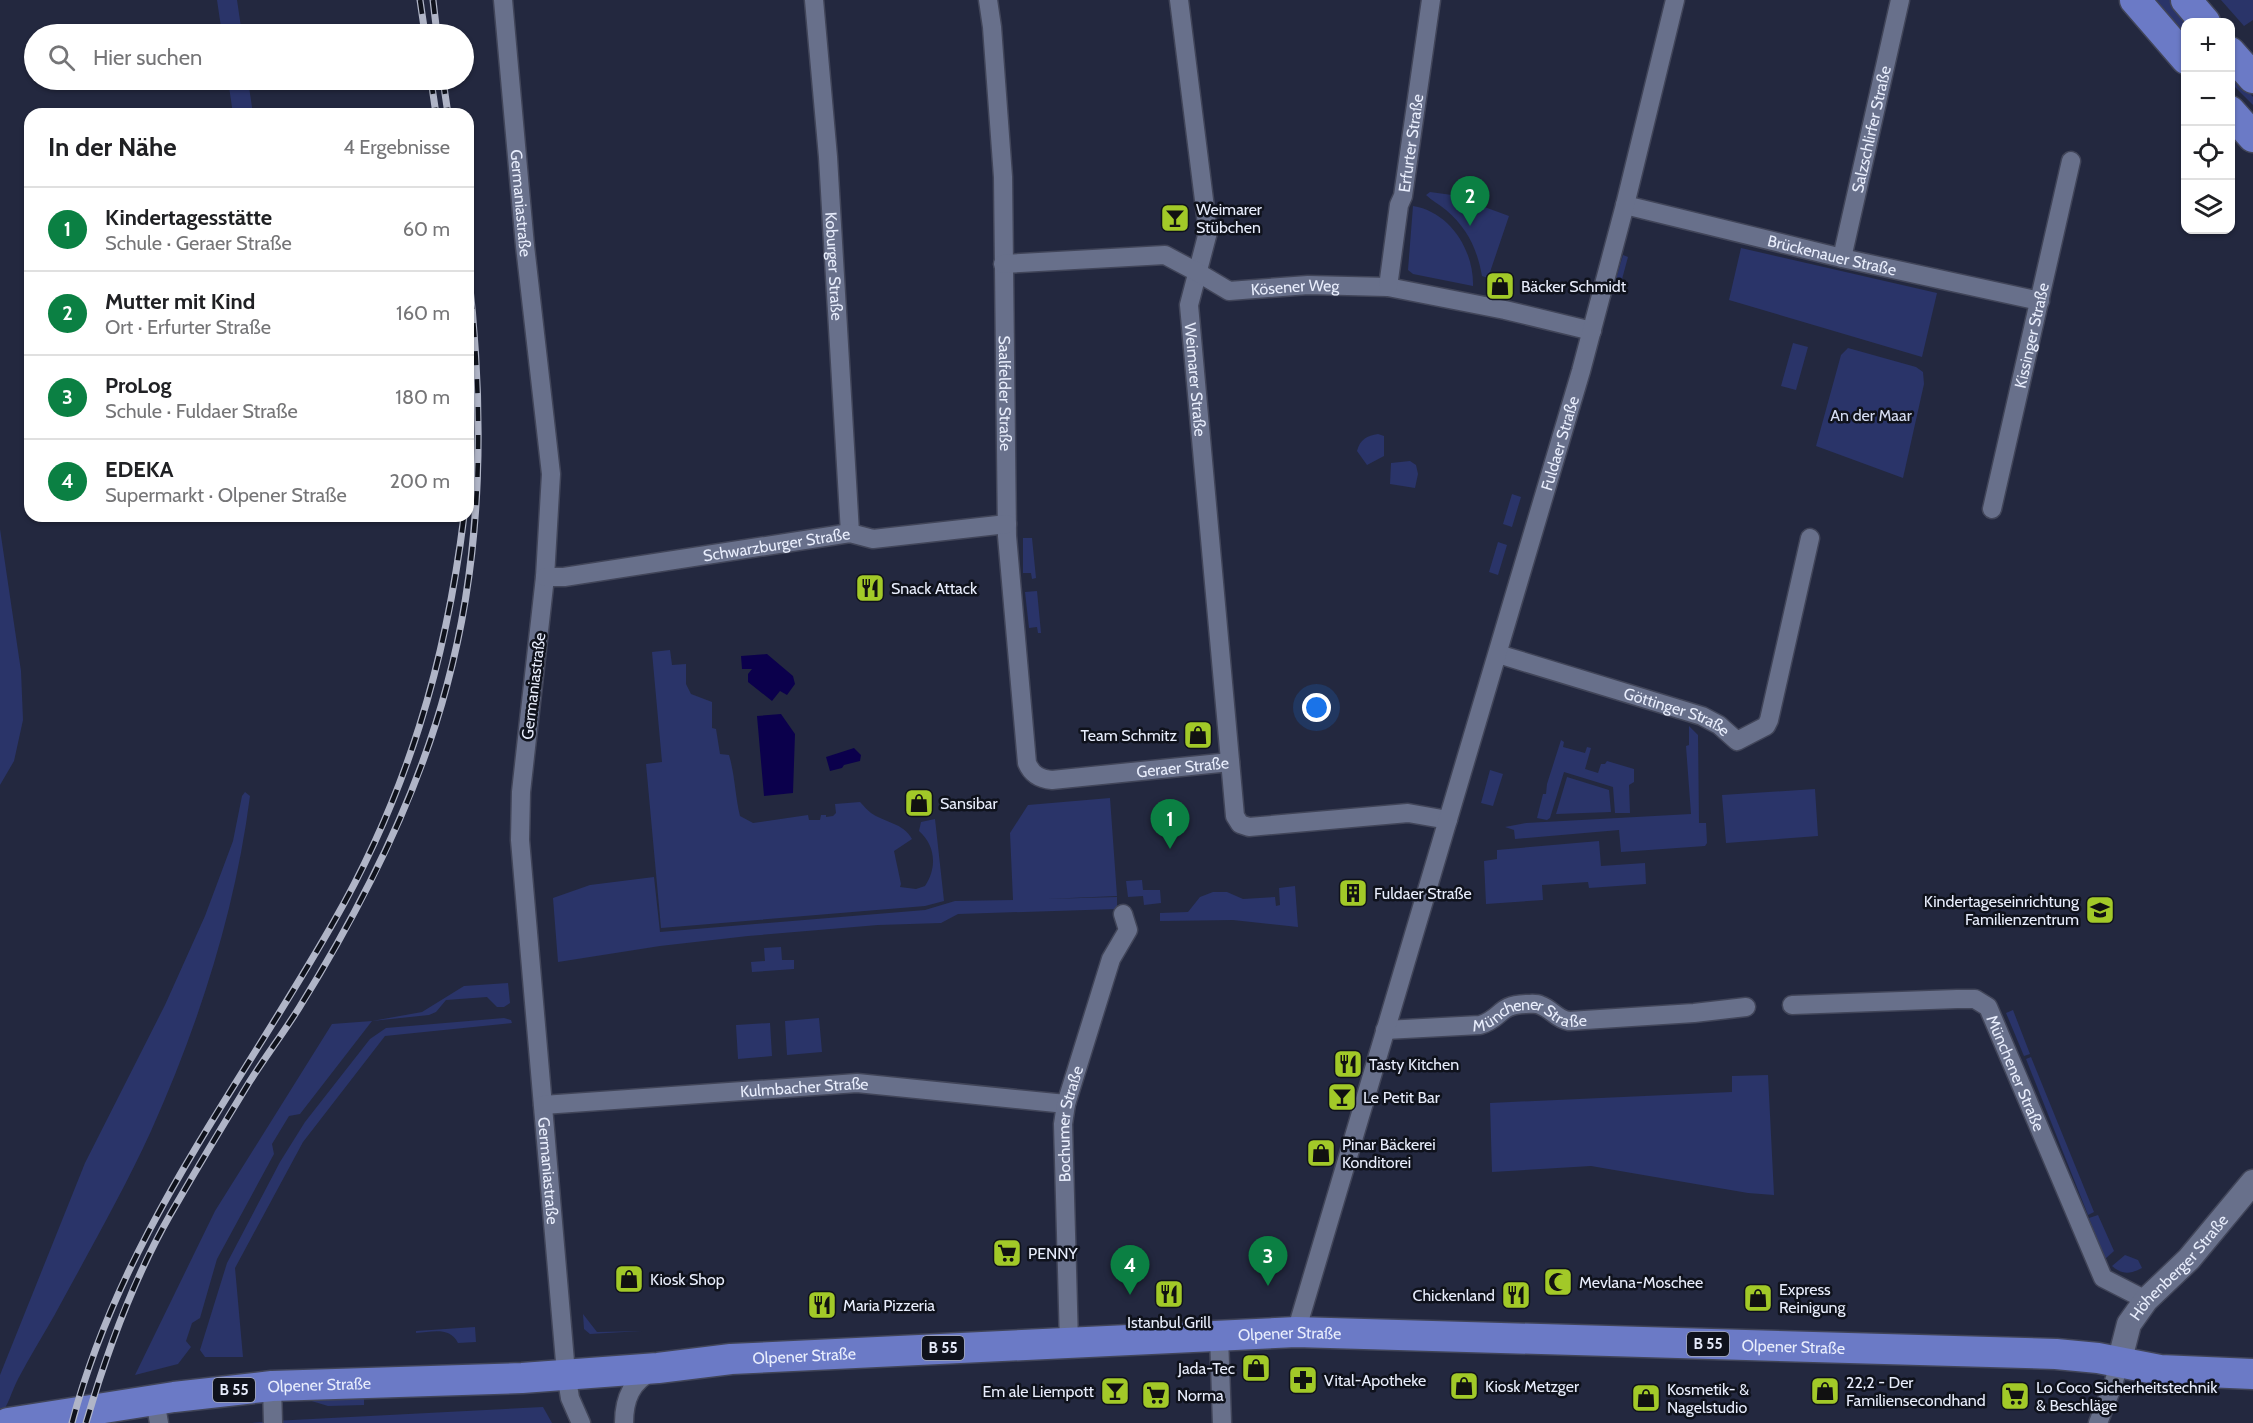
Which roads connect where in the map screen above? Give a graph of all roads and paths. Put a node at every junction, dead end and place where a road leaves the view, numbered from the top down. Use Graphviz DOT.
graph roads {
  1 [pos="503,0"];
  2 [pos="814,0"];
  3 [pos="988,0"];
  4 [pos="1179,0"];
  5 [pos="1431,0"];
  6 [pos="1675,0"];
  7 [pos="1900,0"];
  8 [pos="2135,0"];
  9 [pos="2186,0"];
  10 [pos="2202,18"];
  11 [pos="2181,53"];
  12 [pos="2235,58"];
  13 [pos="2253,78"];
  14 [pos="2235,117"];
  15 [pos="2253,137"];
  16 [pos="2071,161"];
  17 [pos="1625,206"];
  18 [pos="1842,258"];
  19 [pos="1003,264"];
  20 [pos="1197,272"];
  21 [pos="1388,287"];
  22 [pos="2040,301"];
  23 [pos="1592,331"];
  24 [pos="1992,509"];
  25 [pos="1007,524"];
  26 [pos="850,533"];
  27 [pos="1810,538"];
  28 [pos="545,577"];
  29 [pos="1498,654"];
  30 [pos="1230,762"];
  31 [pos="1045,780"];
  32 [pos="1448,820"];
  33 [pos="1123,914"];
  34 [pos="1792,1005"];
  35 [pos="1746,1007"];
  36 [pos="1385,1030"];
  37 [pos="1066,1104"];
  38 [pos="543,1105"];
  39 [pos="2253,1182"];
  40 [pos="2146,1300"];
  41 [pos="1296,1332"];
  42 [pos="1219,1336"];
  43 [pos="1069,1343"];
  44 [pos="2119,1362"];
  45 [pos="667,1367"];
  46 [pos="566,1373"];
  47 [pos="2253,1374"];
  48 [pos="272,1386"];
  49 [pos="157,1412"];
  50 [pos="8,1423"];
  51 [pos="273,1423"];
  52 [pos="581,1423"];
  53 [pos="624,1423"];
  54 [pos="1222,1423"];
  55 [pos="2098,1423"];
  1 -- 28 [label="street, Germaniastraße"];
  2 -- 26 [label="street, Koburger Straße"];
  3 -- 19 [label="street, Saalfelder Straße"];
  4 -- 20 [label="street, Weimarer Straße"];
  5 -- 21 [label="street, Erfurter Straße"];
  6 -- 17 [label="street, Fuldaer Straße"];
  7 -- 18 [label="street, Salzschlirfer Straße"];
  8 -- 11 [label="main road"];
  9 -- 10 [label="main road"];
  12 -- 13 [label="main road"];
  14 -- 15 [label="main road"];
  16 -- 22 [label="street, Kissinger Straße"];
  17 -- 18 [label="street, Brückenauer Straße"];
  17 -- 23 [label="street, Fuldaer Straße"];
  18 -- 22 [label="street, Brückenauer Straße"];
  19 -- 20 [label="street, Kösener Weg"];
  19 -- 25 [label="street, Saalfelder Straße"];
  20 -- 21 [label="street, Kösener Weg"];
  20 -- 30 [label="street, Weimarer Straße"];
  21 -- 23 [label="street, Kösener Weg"];
  22 -- 24 [label="street, Kissinger Straße"];
  23 -- 29 [label="street, Fuldaer Straße"];
  25 -- 26 [label="street, Schwarzburger Straße"];
  25 -- 31 [label="street, Saalfelder Straße"];
  26 -- 28 [label="street, Schwarzburger Straße"];
  27 -- 29 [label="street, Göttinger Straße"];
  28 -- 38 [label="street, Germaniastraße"];
  29 -- 32 [label="street, Fuldaer Straße"];
  30 -- 31 [label="street, Geraer Straße"];
  30 -- 32 [label="street, Geraer Straße"];
  32 -- 36 [label="street, Fuldaer Straße"];
  33 -- 37 [label="street, Bochumer Straße"];
  34 -- 40 [label="street, Münchener Straße"];
  35 -- 36 [label="street, Münchener Straße"];
  36 -- 41 [label="street, Fuldaer Straße"];
  37 -- 38 [label="street, Kulmbacher Straße"];
  37 -- 43 [label="street, Bochumer Straße"];
  38 -- 46 [label="street, Germaniastraße"];
  39 -- 40 [label="street, Höhenberger Straße"];
  40 -- 44 [label="street, Höhenberger Straße"];
  41 -- 42 [label="main road, Olpener Straße / B 55"];
  41 -- 44 [label="main road, Olpener Straße / B 55"];
  42 -- 43 [label="main road, Olpener Straße / B 55"];
  42 -- 54 [label="street"];
  43 -- 45 [label="main road, Olpener Straße / B 55"];
  44 -- 47 [label="main road, Olpener Straße / B 55"];
  44 -- 55 [label="street"];
  45 -- 46 [label="main road, Olpener Straße / B 55"];
  45 -- 53 [label="street"];
  46 -- 48 [label="main road, Olpener Straße / B 55"];
  46 -- 52 [label="street, Germaniastraße"];
  48 -- 49 [label="main road, Olpener Straße / B 55"];
  48 -- 51 [label="street"];
  49 -- 50 [label="main road, Olpener Straße / B 55"];
}
